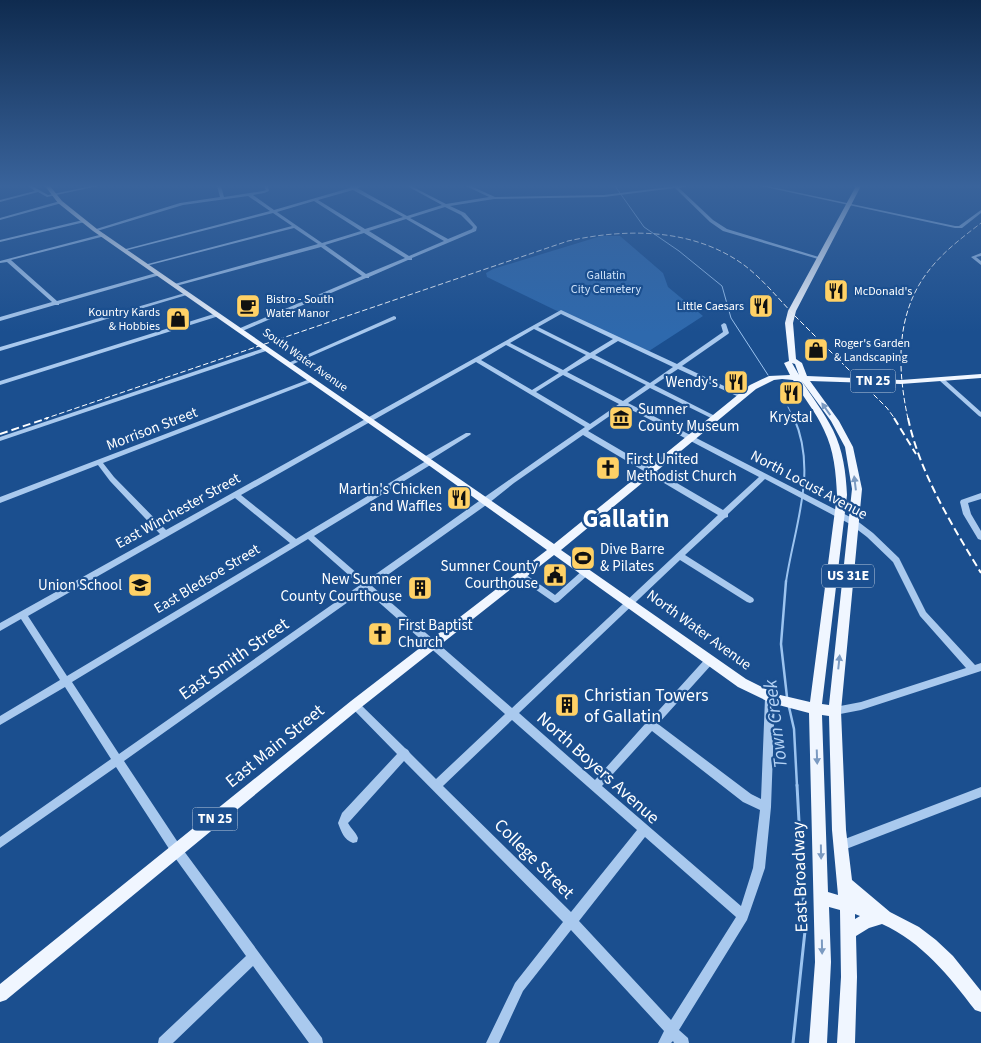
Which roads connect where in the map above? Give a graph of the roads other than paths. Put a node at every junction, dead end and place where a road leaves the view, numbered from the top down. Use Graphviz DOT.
graph roads {
  1 [pos="26,235"];
  2 [pos="103,235"];
  3 [pos="184,235"];
  4 [pos="264,235"];
  5 [pos="306,235"];
  6 [pos="353,235"];
  7 [pos="371,235"];
  8 [pos="435,235"];
  9 [pos="466,235"];
  10 [pos="741,235"];
  11 [pos="833,235"];
  12 [pos="0,241"];
  13 [pos="448,242"];
  14 [pos="321,245"];
  15 [pos="124,250"];
  16 [pos="981,254"];
  17 [pos="820,258"];
  18 [pos="410,259"];
  19 [pos="8,260"];
  20 [pos="0,262"];
  21 [pos="981,264"];
  22 [pos="146,265"];
  23 [pos="158,274"];
  24 [pos="367,277"];
  25 [pos="174,285"];
  26 [pos="187,294"];
  27 [pos="58,304"];
  28 [pos="217,314"];
  29 [pos="1,318"];
  30 [pos="394,318"];
  31 [pos="724,325"];
  32 [pos="534,326"];
  33 [pos="240,330"];
  34 [pos="618,338"];
  35 [pos="506,343"];
  36 [pos="0,349"];
  37 [pos="268,349"];
  38 [pos="590,355"];
  39 [pos="477,360"];
  40 [pos="790,361"];
  41 [pos="289,364"];
  42 [pos="676,365"];
  43 [pos="561,373"];
  44 [pos="798,376"];
  45 [pos="981,376"];
  46 [pos="772,378"];
  47 [pos="312,380"];
  48 [pos="942,380"];
  49 [pos="0,382"];
  50 [pos="650,384"];
  51 [pos="532,392"];
  52 [pos="741,396"];
  53 [pos="621,404"];
  54 [pos="981,415"];
  55 [pos="715,418"];
  56 [pos="369,420"];
  57 [pos="589,426"];
  58 [pos="582,431"];
  59 [pos="468,434"];
  60 [pos="0,439"];
  61 [pos="688,439"];
  62 [pos="833,443"];
  63 [pos="847,443"];
  64 [pos="428,460"];
  65 [pos="99,462"];
  66 [pos="650,470"];
  67 [pos="764,476"];
  68 [pos="236,495"];
  69 [pos="981,496"];
  70 [pos="0,500"];
  71 [pos="486,501"];
  72 [pos="840,514"];
  73 [pos="725,515"];
  74 [pos="853,522"];
  75 [pos="165,534"];
  76 [pos="308,535"];
  77 [pos="981,537"];
  78 [pos="294,543"];
  79 [pos="554,550"];
  80 [pos="680,556"];
  81 [pos="586,572"];
  82 [pos="522,576"];
  83 [pos="365,586"];
  84 [pos="750,600"];
  85 [pos="630,603"];
  86 [pos="22,614"];
  87 [pos="0,627"];
  88 [pos="431,645"];
  89 [pos="710,660"];
  90 [pos="977,668"];
  91 [pos="65,681"];
  92 [pos="775,699"];
  93 [pos="355,705"];
  94 [pos="815,709"];
  95 [pos="835,711"];
  96 [pos="512,712"];
  97 [pos="0,721"];
  98 [pos="650,724"];
  99 [pos="405,753"];
  100 [pos="118,761"];
  101 [pos="436,785"];
  102 [pos="596,786"];
  103 [pos="981,792"];
  104 [pos="766,807"];
  105 [pos="643,830"];
  106 [pos="354,838"];
  107 [pos="0,843"];
  108 [pos="841,846"];
  109 [pos="177,851"];
  110 [pos="846,884"];
  111 [pos="822,898"];
  112 [pos="847,904"];
  113 [pos="743,916"];
  114 [pos="884,916"];
  115 [pos="570,920"];
  116 [pos="847,933"];
  117 [pos="254,957"];
  118 [pos="0,994"];
  119 [pos="981,1004"];
  120 [pos="672,1031"];
  121 [pos="164,1043"];
  122 [pos="317,1043"];
  123 [pos="492,1043"];
  124 [pos="664,1043"];
  125 [pos="683,1043"];
  126 [pos="818,1043"];
  127 [pos="846,1043"];
  1 -- 12 [label="street"];
  2 -- 15 [label="main road, South Water Avenue"];
  2 -- 19 [label="street"];
  3 -- 15 [label="street"];
  4 -- 22 [label="street"];
  5 -- 14 [label="street"];
  6 -- 14 [label="street"];
  7 -- 18 [label="street"];
  8 -- 13 [label="street"];
  9 -- 13 [label="street"];
  10 -- 17 [label="street"];
  11 -- 17 [label="main road, US 31E"];
  13 -- 18 [label="street"];
  14 -- 24 [label="street"];
  14 -- 25 [label="street"];
  15 -- 22 [label="main road, South Water Avenue"];
  16 -- 21 [label="street"];
  17 -- 40 [label="main road, US 31E"];
  18 -- 24 [label="street"];
  19 -- 20 [label="street"];
  19 -- 27 [label="street"];
  22 -- 23 [label="main road, South Water Avenue"];
  23 -- 25 [label="main road, South Water Avenue"];
  23 -- 27 [label="street"];
  24 -- 33 [label="street"];
  25 -- 26 [label="main road, South Water Avenue"];
  26 -- 28 [label="main road, South Water Avenue"];
  26 -- 36 [label="street"];
  27 -- 29 [label="street"];
  28 -- 33 [label="main road, South Water Avenue"];
  28 -- 49 [label="street"];
  30 -- 41 [label="street"];
  31 -- 42 [label="street, East Smith Street"];
  32 -- 34 [label="street, East Winchester Street"];
  32 -- 35 [label="street, East Winchester Street"];
  32 -- 38 [label="street"];
  33 -- 37 [label="main road, South Water Avenue"];
  34 -- 38 [label="street"];
  34 -- 42 [label="street"];
  35 -- 39 [label="street, East Winchester Street"];
  35 -- 43 [label="street, North Locust Avenue"];
  37 -- 41 [label="main road, South Water Avenue"];
  37 -- 60 [label="street"];
  38 -- 43 [label="street"];
  38 -- 50 [label="street"];
  39 -- 51 [label="street"];
  39 -- 56 [label="street, East Winchester Street"];
  40 -- 44 [label="main road, US 31E"];
  40 -- 46 [label="main road"];
  41 -- 47 [label="main road, South Water Avenue"];
  42 -- 50 [label="street, East Smith Street"];
  42 -- 52 [label="street"];
  43 -- 51 [label="street"];
  43 -- 53 [label="street, North Locust Avenue"];
  44 -- 46 [label="main road, TN 25"];
  44 -- 48 [label="main road, TN 25"];
  44 -- 62 [label="main road, US 31E"];
  63 -- 44 [label="main road, US 31E, one-way"];
  45 -- 48 [label="main road, TN 25"];
  46 -- 52 [label="main road, TN 25"];
  47 -- 56 [label="main road, South Water Avenue"];
  47 -- 65 [label="street, Morrison Street"];
  48 -- 54 [label="street"];
  50 -- 53 [label="street, East Smith Street"];
  50 -- 55 [label="street"];
  51 -- 57 [label="street"];
  52 -- 55 [label="main road, TN 25"];
  53 -- 57 [label="street, East Smith Street"];
  53 -- 61 [label="street, North Locust Avenue"];
  55 -- 61 [label="main road, TN 25"];
  56 -- 64 [label="main road, South Water Avenue"];
  56 -- 68 [label="street, East Winchester Street"];
  57 -- 58 [label="street, East Smith Street"];
  58 -- 66 [label="street"];
  58 -- 71 [label="street, East Smith Street"];
  59 -- 64 [label="street, East Bledsoe Street"];
  61 -- 66 [label="main road, TN 25"];
  61 -- 67 [label="street, North Locust Avenue"];
  62 -- 63 [label="main road"];
  62 -- 72 [label="main road, US 31E"];
  74 -- 63 [label="main road, US 31E, one-way"];
  64 -- 71 [label="main road, South Water Avenue"];
  64 -- 76 [label="street, East Bledsoe Street"];
  65 -- 70 [label="street, Morrison Street"];
  65 -- 75 [label="street"];
  66 -- 73 [label="street"];
  66 -- 79 [label="main road, TN 25"];
  67 -- 72 [label="street, North Locust Avenue"];
  67 -- 73 [label="street"];
  68 -- 75 [label="street, East Winchester Street"];
  68 -- 78 [label="street"];
  69 -- 77 [label="street"];
  71 -- 79 [label="main road, South Water Avenue"];
  71 -- 83 [label="street, East Smith Street"];
  72 -- 74 [label="street, North Locust Avenue"];
  72 -- 94 [label="main road, US 31E"];
  73 -- 80 [label="street"];
  74 -- 90 [label="street, North Locust Avenue"];
  95 -- 74 [label="main road, US 31E, one-way"];
  75 -- 86 [label="street, East Winchester Street"];
  76 -- 78 [label="street, East Bledsoe Street"];
  76 -- 83 [label="street, North Boyers Avenue"];
  78 -- 91 [label="street, East Bledsoe Street"];
  79 -- 81 [label="main road, North Water Avenue"];
  79 -- 82 [label="main road, East Main Street / TN 25"];
  80 -- 84 [label="street"];
  80 -- 85 [label="street"];
  81 -- 82 [label="street"];
  81 -- 85 [label="main road, North Water Avenue"];
  82 -- 88 [label="main road, East Main Street / TN 25"];
  83 -- 88 [label="street, North Boyers Avenue"];
  83 -- 100 [label="street, East Smith Street"];
  85 -- 89 [label="main road, North Water Avenue"];
  85 -- 96 [label="street"];
  86 -- 87 [label="street, East Winchester Street"];
  86 -- 91 [label="street"];
  88 -- 93 [label="main road, East Main Street / TN 25"];
  88 -- 96 [label="street, North Boyers Avenue"];
  89 -- 92 [label="main road, North Water Avenue"];
  89 -- 98 [label="street"];
  90 -- 95 [label="street"];
  91 -- 97 [label="street, East Bledsoe Street"];
  91 -- 100 [label="street"];
  92 -- 94 [label="main road, North Water Avenue"];
  92 -- 104 [label="street"];
  93 -- 99 [label="street, College Street"];
  93 -- 109 [label="main road, East Main Street / TN 25"];
  94 -- 95 [label="main road, North Water Avenue"];
  94 -- 111 [label="main road, East Broadway / US 31E, one-way"];
  95 -- 108 [label="main road, US 31E"];
  96 -- 101 [label="street"];
  96 -- 102 [label="street, North Boyers Avenue"];
  98 -- 102 [label="street"];
  98 -- 104 [label="street"];
  99 -- 101 [label="street, College Street"];
  99 -- 106 [label="street"];
  100 -- 107 [label="street, East Smith Street"];
  100 -- 109 [label="street"];
  101 -- 115 [label="street, College Street"];
  102 -- 105 [label="street, North Boyers Avenue"];
  103 -- 108 [label="street"];
  104 -- 113 [label="street"];
  105 -- 113 [label="street, North Boyers Avenue"];
  105 -- 115 [label="street"];
  108 -- 110 [label="main road, US 31E"];
  109 -- 117 [label="street"];
  109 -- 118 [label="main road, East Main Street / TN 25"];
  110 -- 112 [label="main road, US 31E"];
  110 -- 114 [label="main road"];
  111 -- 112 [label="main road"];
  111 -- 126 [label="main road, East Broadway / US 31E, one-way"];
  112 -- 114 [label="main road"];
  112 -- 116 [label="main road, US 31E"];
  113 -- 120 [label="street"];
  114 -- 116 [label="main road"];
  114 -- 119 [label="main road"];
  115 -- 120 [label="street, College Street"];
  115 -- 123 [label="street"];
  116 -- 127 [label="main road, US 31E"];
  117 -- 121 [label="street"];
  117 -- 122 [label="street"];
  120 -- 124 [label="street"];
  120 -- 125 [label="street, College Street"];
}
